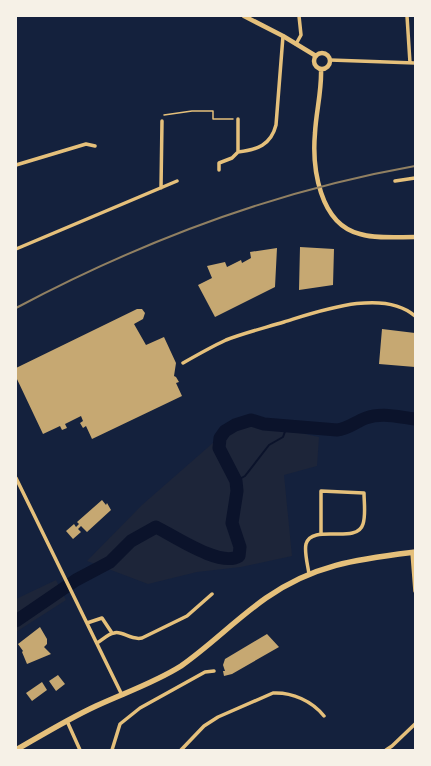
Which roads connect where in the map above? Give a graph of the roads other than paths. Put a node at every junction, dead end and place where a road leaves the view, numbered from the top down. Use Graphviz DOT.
graph roads {
  1 [pos="244,16"];
  2 [pos="299,16"];
  3 [pos="407,16"];
  4 [pos="283,36"];
  5 [pos="296,44"];
  6 [pos="316,56"];
  7 [pos="330,60"];
  8 [pos="410,63"];
  9 [pos="415,63"];
  10 [pos="321,69"];
  11 [pos="238,119"];
  12 [pos="162,122"];
  13 [pos="95,146"];
  14 [pos="238,152"];
  15 [pos="16,164"];
  16 [pos="219,170"];
  17 [pos="415,178"];
  18 [pos="177,181"];
  19 [pos="395,181"];
  20 [pos="161,188"];
  21 [pos="415,237"];
  22 [pos="16,249"];
  23 [pos="415,316"];
  24 [pos="182,363"];
  25 [pos="16,478"];
  26 [pos="320,534"];
  27 [pos="414,552"];
  28 [pos="309,574"];
  29 [pos="415,591"];
  30 [pos="212,594"];
  31 [pos="87,624"];
  32 [pos="112,633"];
  33 [pos="97,643"];
  34 [pos="214,671"];
  35 [pos="122,695"];
  36 [pos="324,716"];
  37 [pos="67,722"];
  38 [pos="415,724"];
  39 [pos="16,750"];
  40 [pos="80,750"];
  41 [pos="112,750"];
  42 [pos="181,750"];
  43 [pos="386,750"];
  1 -- 4 [label="street"];
  2 -- 5 [label="street"];
  3 -- 8 [label="street"];
  4 -- 5 [label="street"];
  4 -- 14 [label="street"];
  5 -- 6 [label="street"];
  6 -- 7 [label="street"];
  6 -- 10 [label="street"];
  7 -- 8 [label="street"];
  7 -- 10 [label="street"];
  8 -- 9 [label="street"];
  10 -- 21 [label="street"];
  11 -- 14 [label="street"];
  12 -- 20 [label="street"];
  13 -- 15 [label="street"];
  14 -- 16 [label="street"];
  17 -- 19 [label="street"];
  18 -- 20 [label="street"];
  20 -- 22 [label="street"];
  23 -- 24 [label="street"];
  25 -- 31 [label="street"];
  26 -- 26 [label="street"];
  26 -- 28 [label="street"];
  27 -- 28 [label="main road"];
  27 -- 29 [label="street"];
  28 -- 35 [label="main road"];
  30 -- 32 [label="street"];
  31 -- 32 [label="street"];
  31 -- 33 [label="street"];
  32 -- 33 [label="street"];
  33 -- 35 [label="street"];
  34 -- 41 [label="street"];
  35 -- 37 [label="main road"];
  36 -- 42 [label="street"];
  37 -- 39 [label="main road"];
  37 -- 40 [label="street"];
  38 -- 43 [label="street"];
}
